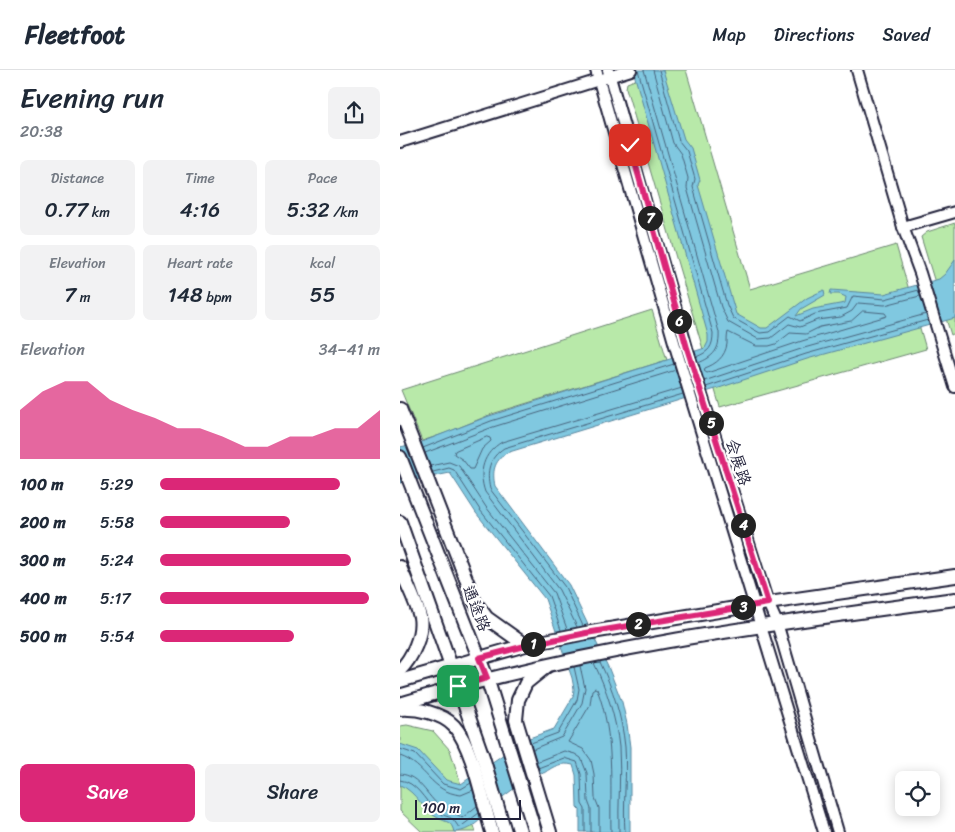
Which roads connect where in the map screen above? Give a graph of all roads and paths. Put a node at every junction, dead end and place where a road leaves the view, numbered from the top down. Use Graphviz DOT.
graph roads {
  1 [pos="631,70"];
  2 [pos="857,70"];
  3 [pos="609,73"];
  4 [pos="598,75"];
  5 [pos="400,142"];
  6 [pos="955,212"];
  7 [pos="903,227"];
  8 [pos="682,349"];
  9 [pos="955,387"];
  10 [pos="400,409"];
  11 [pos="400,456"];
  12 [pos="400,522"];
  13 [pos="400,567"];
  14 [pos="955,576"];
  15 [pos="955,600"];
  16 [pos="768,603"];
  17 [pos="754,605"];
  18 [pos="777,623"];
  19 [pos="762,626"];
  20 [pos="525,646"];
  21 [pos="479,658"];
  22 [pos="555,663"];
  23 [pos="452,666"];
  24 [pos="400,670"];
  25 [pos="487,678"];
  26 [pos="400,681"];
  27 [pos="458,686"];
  28 [pos="400,704"];
  29 [pos="400,709"];
  30 [pos="490,826"];
  31 [pos="505,832"];
  32 [pos="535,832"];
  33 [pos="550,832"];
  34 [pos="824,832"];
  35 [pos="838,832"];
  1 -- 3 [label="street"];
  2 -- 7 [label="street"];
  3 -- 4 [label="street"];
  3 -- 8 [label="street, 会展路"];
  4 -- 5 [label="street"];
  4 -- 8 [label="street, 会展路"];
  6 -- 7 [label="street"];
  7 -- 9 [label="street"];
  8 -- 16 [label="street, 会展路"];
  8 -- 17 [label="street, 会展路"];
  10 -- 20 [label="main road"];
  11 -- 21 [label="main road, 通途路"];
  12 -- 23 [label="main road"];
  13 -- 24 [label="main road"];
  14 -- 16 [label="main road"];
  15 -- 18 [label="main road"];
  16 -- 17 [label="main road"];
  16 -- 18 [label="street, 会展路"];
  17 -- 19 [label="street, 会展路"];
  17 -- 20 [label="main road"];
  18 -- 19 [label="main road"];
  18 -- 35 [label="street, 会展路"];
  19 -- 22 [label="main road"];
  19 -- 34 [label="street, 会展路"];
  20 -- 21 [label="main road"];
  21 -- 23 [label="main road"];
  21 -- 25 [label="main road, 通途路"];
  22 -- 25 [label="main road"];
  22 -- 33 [label="main road"];
  23 -- 26 [label="main road"];
  23 -- 27 [label="main road"];
  25 -- 27 [label="main road"];
  25 -- 32 [label="main road, 通途路"];
  27 -- 28 [label="main road"];
  27 -- 31 [label="main road"];
  29 -- 30 [label="main road"];
}
